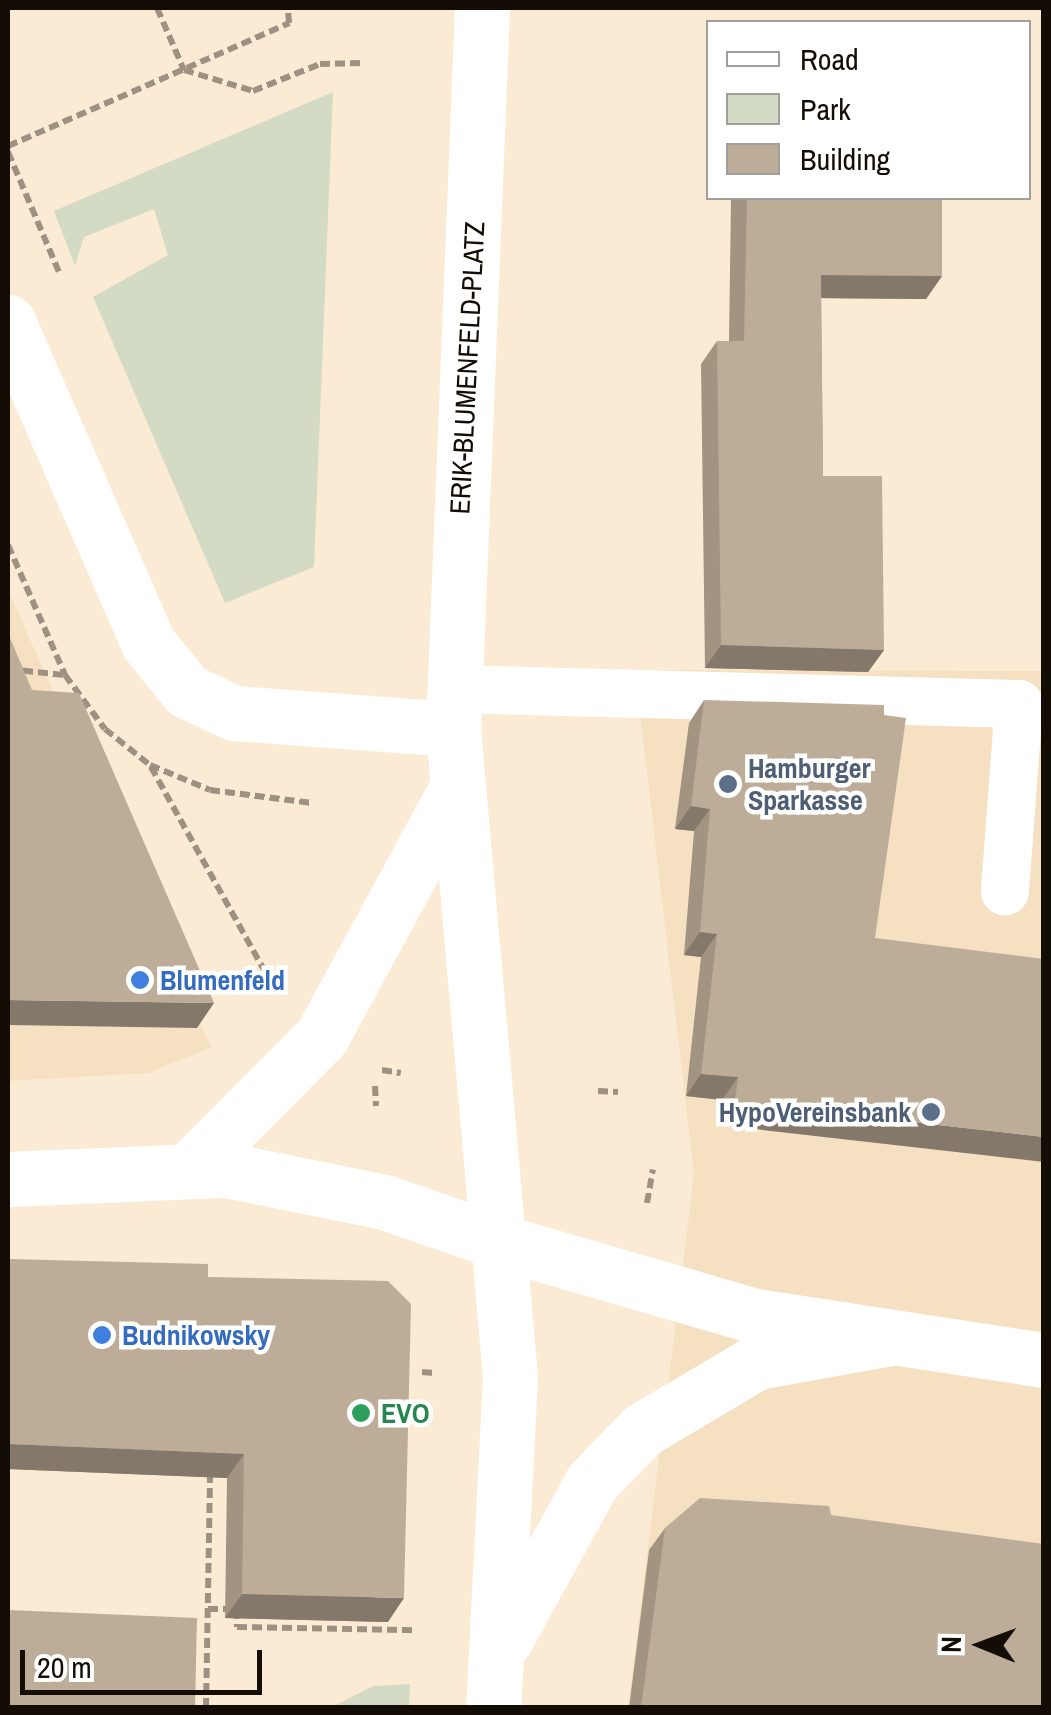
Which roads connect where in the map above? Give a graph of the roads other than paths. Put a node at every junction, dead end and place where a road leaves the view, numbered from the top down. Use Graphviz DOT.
graph roads {
  1 [pos="482,8"];
  2 [pos="8,322"];
  3 [pos="454,709"];
  4 [pos="456,788"];
  5 [pos="1005,891"];
  6 [pos="191,1168"];
  7 [pos="8,1179"];
  8 [pos="504,1243"];
  9 [pos="886,1339"];
  10 [pos="1044,1360"];
  11 [pos="495,1682"];
  1 -- 3 [label="main road, ERIK-BLUMENFELD-PLATZ"];
  2 -- 3 [label="main road"];
  3 -- 4 [label="main road, ERIK-BLUMENFELD-PLATZ"];
  3 -- 5 [label="lane"];
  4 -- 6 [label="main road"];
  4 -- 8 [label="main road, ERIK-BLUMENFELD-PLATZ"];
  6 -- 7 [label="main road"];
  6 -- 8 [label="main road"];
  8 -- 9 [label="main road"];
  8 -- 11 [label="main road, ERIK-BLUMENFELD-PLATZ"];
  9 -- 10 [label="main road"];
  9 -- 11 [label="main road"];
}
